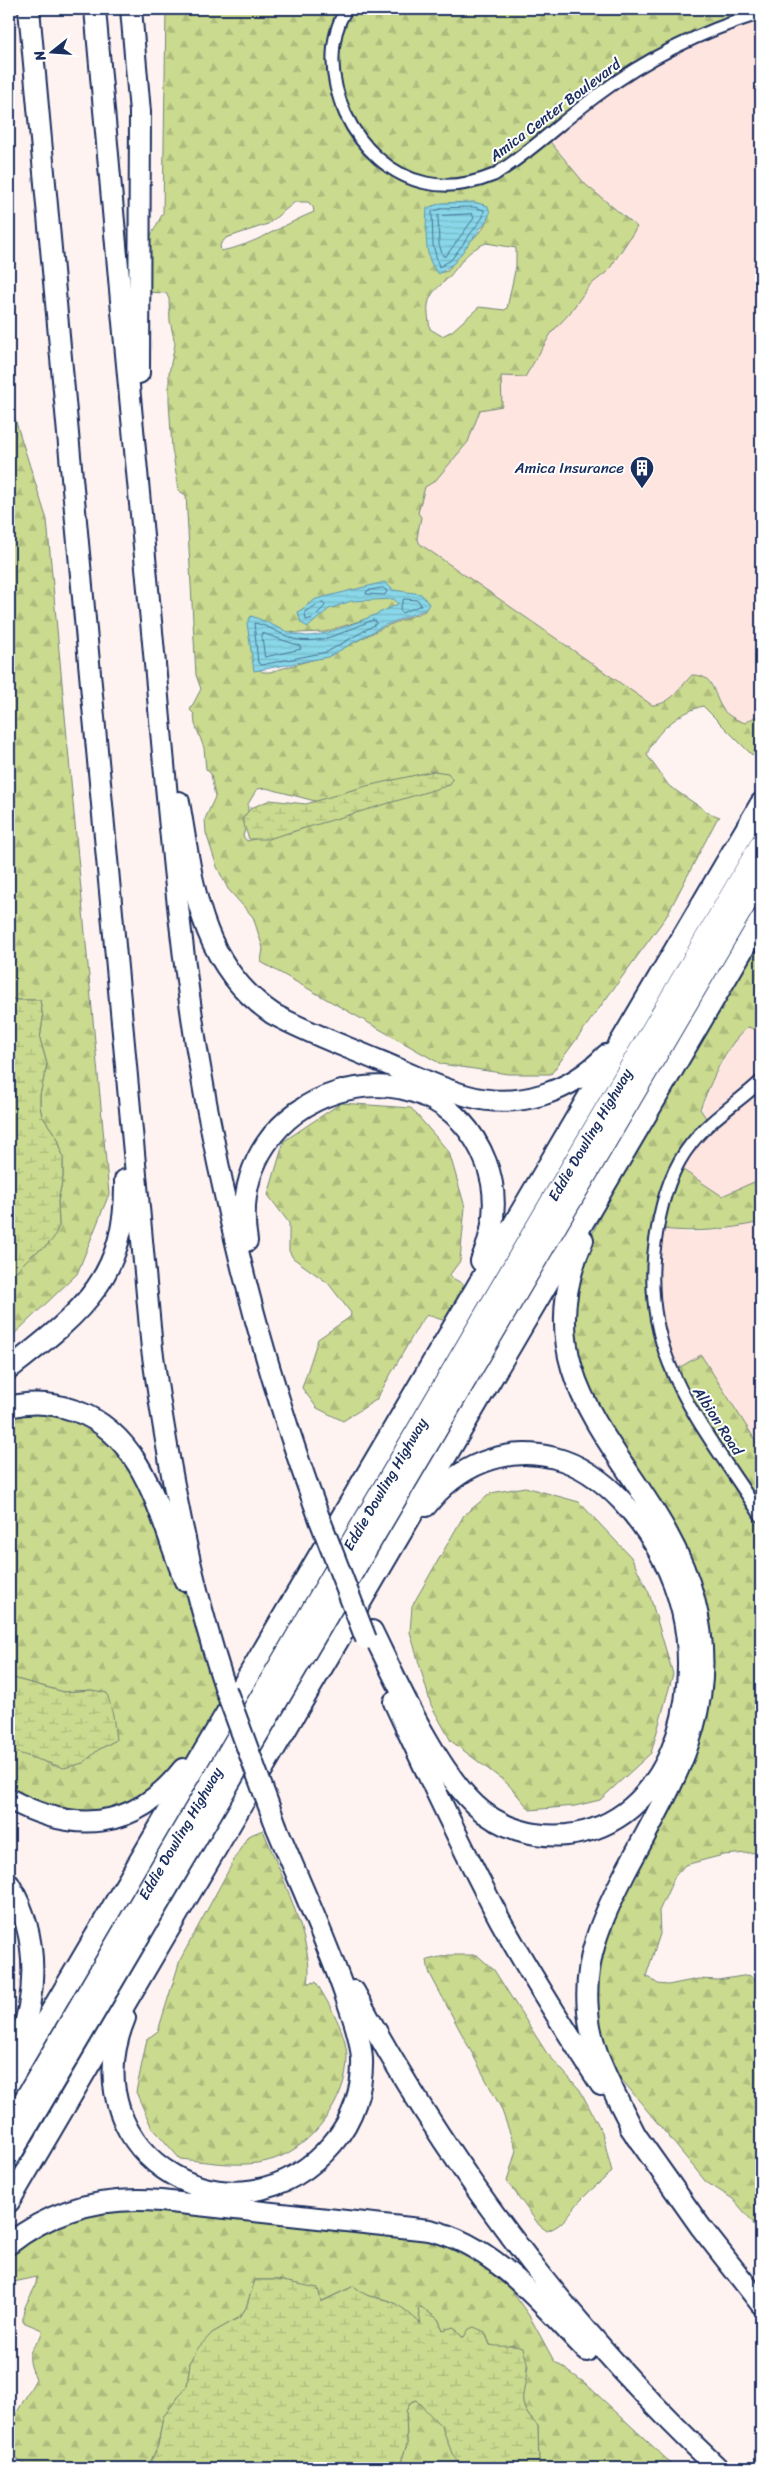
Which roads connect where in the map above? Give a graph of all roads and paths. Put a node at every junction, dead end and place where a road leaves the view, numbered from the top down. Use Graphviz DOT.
graph roads {
  1 [pos="29,9"];
  2 [pos="95,9"];
  3 [pos="131,9"];
  4 [pos="346,9"];
  5 [pos="761,13"];
  6 [pos="140,503"];
  7 [pos="155,664"];
  8 [pos="761,803"];
  9 [pos="761,842"];
  10 [pos="761,878"];
  11 [pos="761,919"];
  12 [pos="633,1020"];
  13 [pos="122,1023"];
  14 [pos="761,1081"];
  15 [pos="639,1126"];
  16 [pos="267,1357"];
  17 [pos="435,1357"];
  18 [pos="9,1369"];
  19 [pos="9,1407"];
  20 [pos="761,1516"];
  21 [pos="380,1568"];
  22 [pos="369,1635"];
  23 [pos="225,1685"];
  24 [pos="223,1718"];
  25 [pos="9,1799"];
  26 [pos="277,1828"];
  27 [pos="9,1884"];
  28 [pos="162,1939"];
  29 [pos="9,2067"];
  30 [pos="9,2083"];
  31 [pos="9,2126"];
  32 [pos="636,2138"];
  33 [pos="9,2158"];
  34 [pos="9,2202"];
  35 [pos="9,2244"];
  36 [pos="761,2304"];
  37 [pos="667,2418"];
  38 [pos="718,2468"];
  1 -- 13 [label="highway"];
  2 -- 6 [label="highway"];
  3 -- 6 [label="highway"];
  4 -- 5 [label="street, Amica Center Boulevard"];
  6 -- 7 [label="highway"];
  7 -- 12 [label="highway"];
  7 -- 16 [label="highway"];
  8 -- 12 [label="highway"];
  9 -- 31 [label="highway, Eddie Dowling Highway"];
  10 -- 33 [label="highway, Eddie Dowling Highway"];
  11 -- 15 [label="highway"];
  12 -- 17 [label="highway"];
  13 -- 18 [label="highway"];
  13 -- 23 [label="highway"];
  14 -- 20 [label="street, Albion Road"];
  15 -- 21 [label="highway"];
  15 -- 32 [label="highway"];
  16 -- 17 [label="highway"];
  16 -- 22 [label="highway, bridge"];
  17 -- 24 [label="highway"];
  19 -- 23 [label="highway"];
  21 -- 22 [label="highway"];
  21 -- 28 [label="highway"];
  22 -- 32 [label="highway"];
  23 -- 26 [label="highway, bridge"];
  24 -- 25 [label="highway"];
  24 -- 30 [label="highway"];
  26 -- 28 [label="highway"];
  26 -- 37 [label="highway"];
  27 -- 29 [label="highway"];
  28 -- 34 [label="highway"];
  32 -- 36 [label="highway"];
  35 -- 37 [label="highway"];
  37 -- 38 [label="highway"];
}
